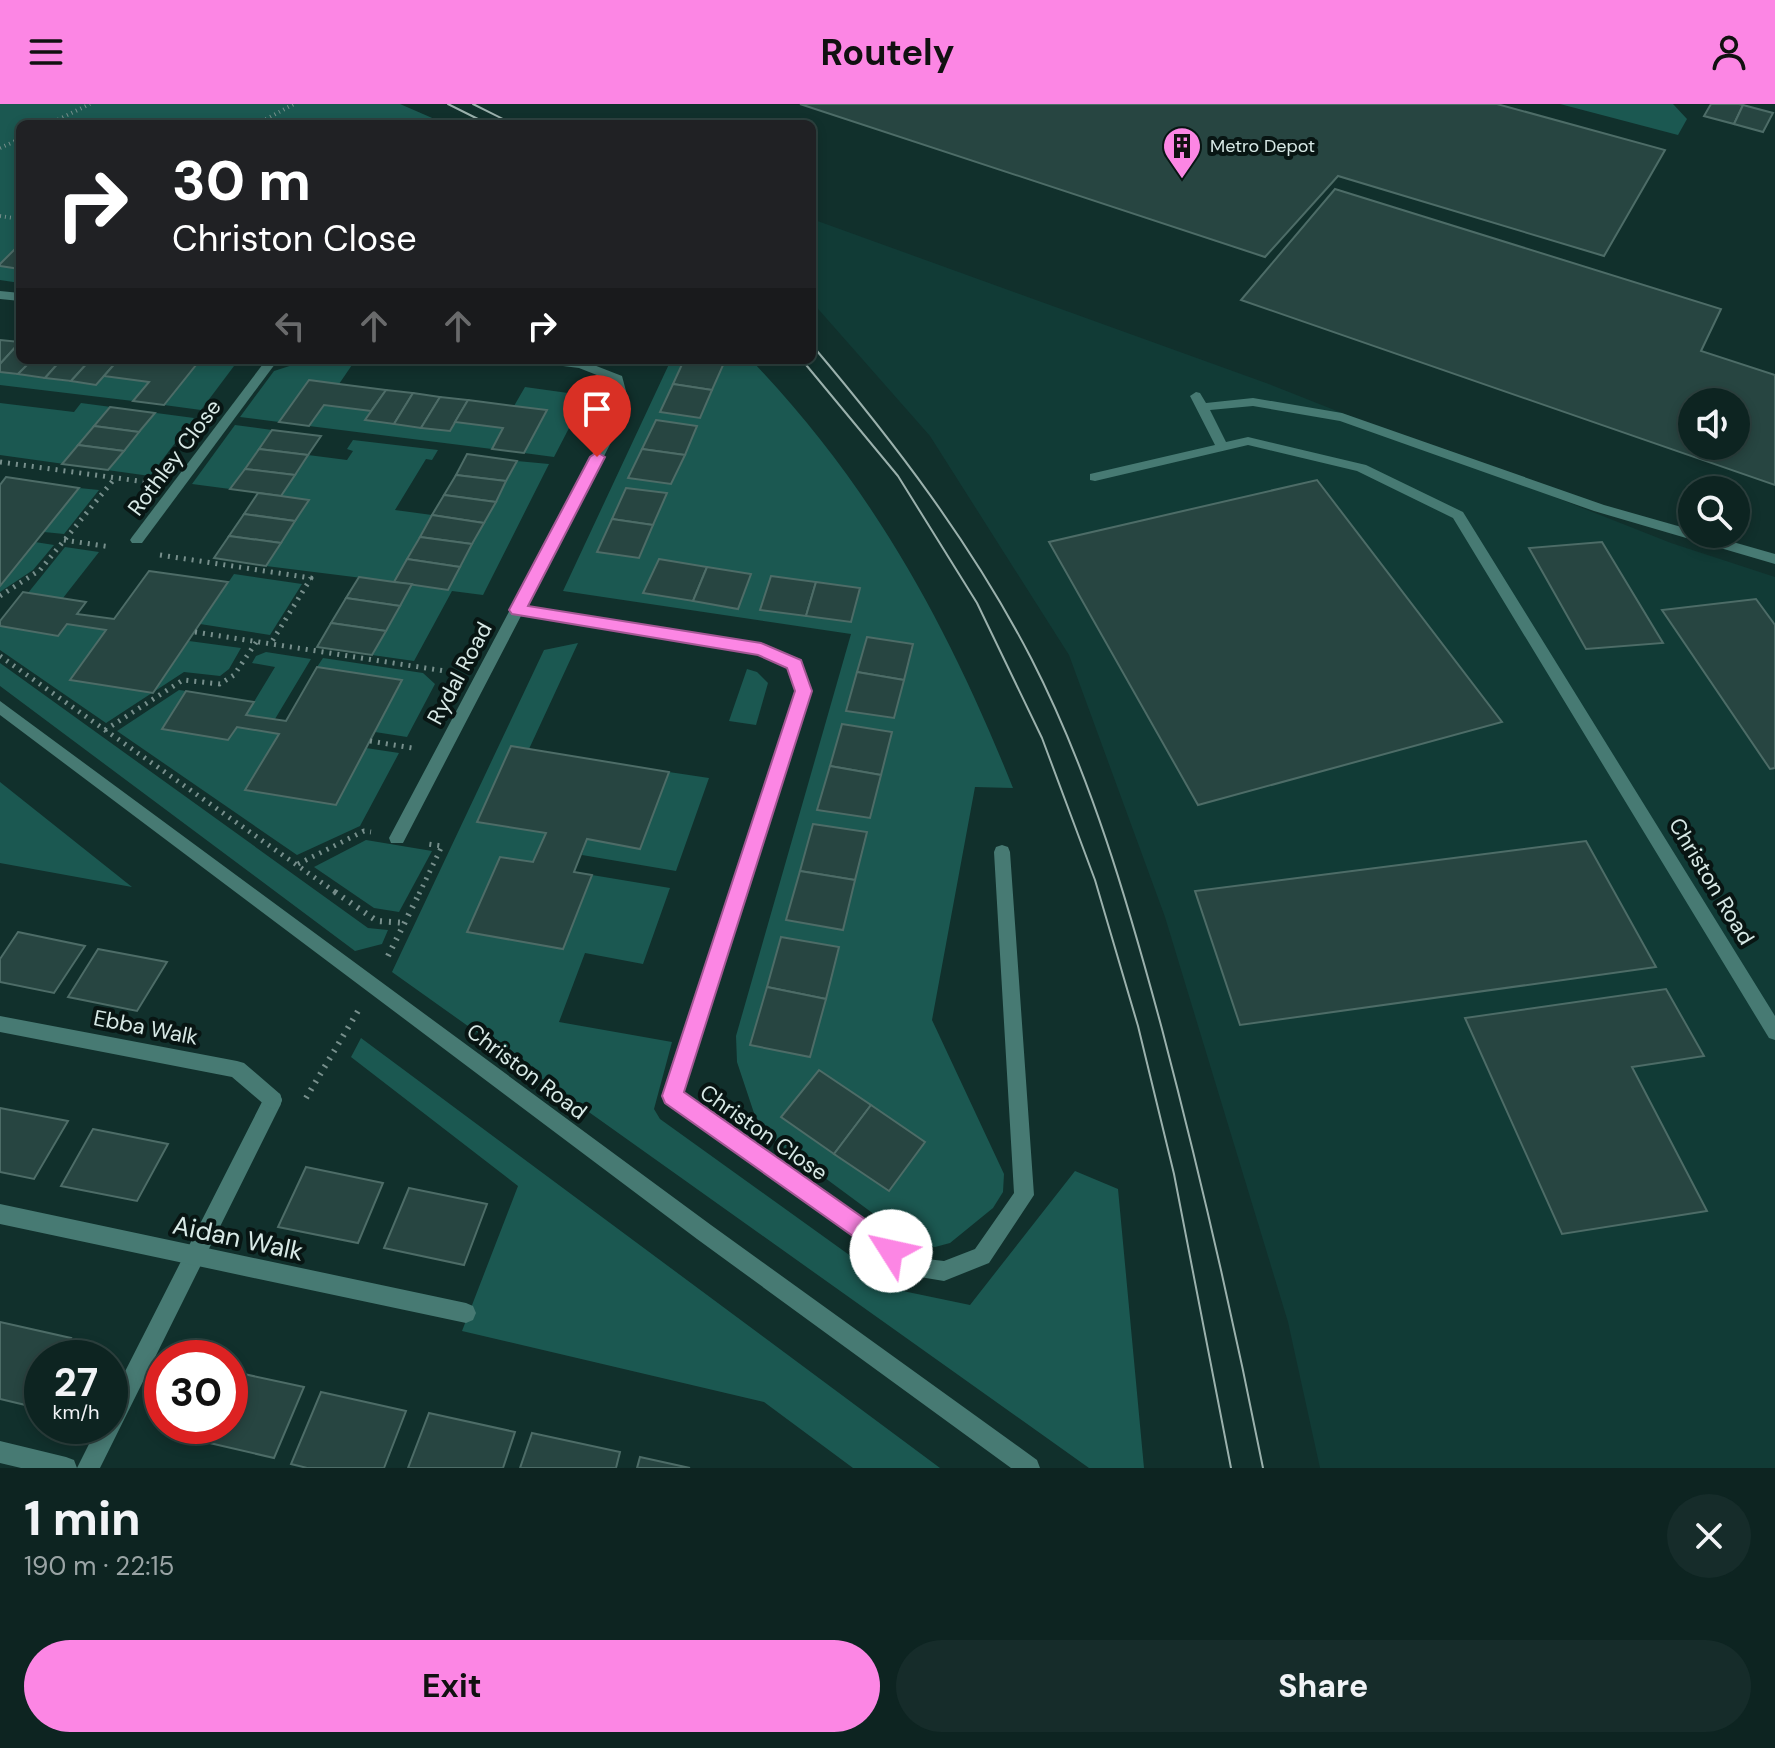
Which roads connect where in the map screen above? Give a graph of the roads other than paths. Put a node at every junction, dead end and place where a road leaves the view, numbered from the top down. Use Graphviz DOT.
graph roads {
  1 [pos="269,364"];
  2 [pos="581,364"];
  3 [pos="1222,446"];
  4 [pos="1095,477"];
  5 [pos="137,540"];
  6 [pos="1775,559"];
  7 [pos="517,610"];
  8 [pos="0,707"];
  9 [pos="397,838"];
  10 [pos="1002,852"];
  11 [pos="0,1024"];
  12 [pos="1775,1032"];
  13 [pos="0,1214"];
  14 [pos="195,1255"];
  15 [pos="466,1313"];
  16 [pos="128,1389"];
  17 [pos="100,1444"];
  18 [pos="0,1452"];
  19 [pos="66,1468"];
  20 [pos="88,1468"];
  21 [pos="1029,1468"];
  1 -- 5 [label="street, Rothley Close"];
  2 -- 7 [label="street, Rydal Road"];
  3 -- 4 [label="street, Christon Road"];
  3 -- 6 [label="street"];
  3 -- 12 [label="street, Christon Road"];
  7 -- 9 [label="street, Rydal Road"];
  7 -- 10 [label="street, Christon Close"];
  8 -- 21 [label="street, Christon Road"];
  11 -- 14 [label="street, Ebba Walk"];
  13 -- 14 [label="street, Aidan Walk"];
  14 -- 15 [label="street, Aidan Walk"];
  14 -- 16 [label="street"];
  17 -- 20 [label="street"];
  18 -- 19 [label="street"];
}
